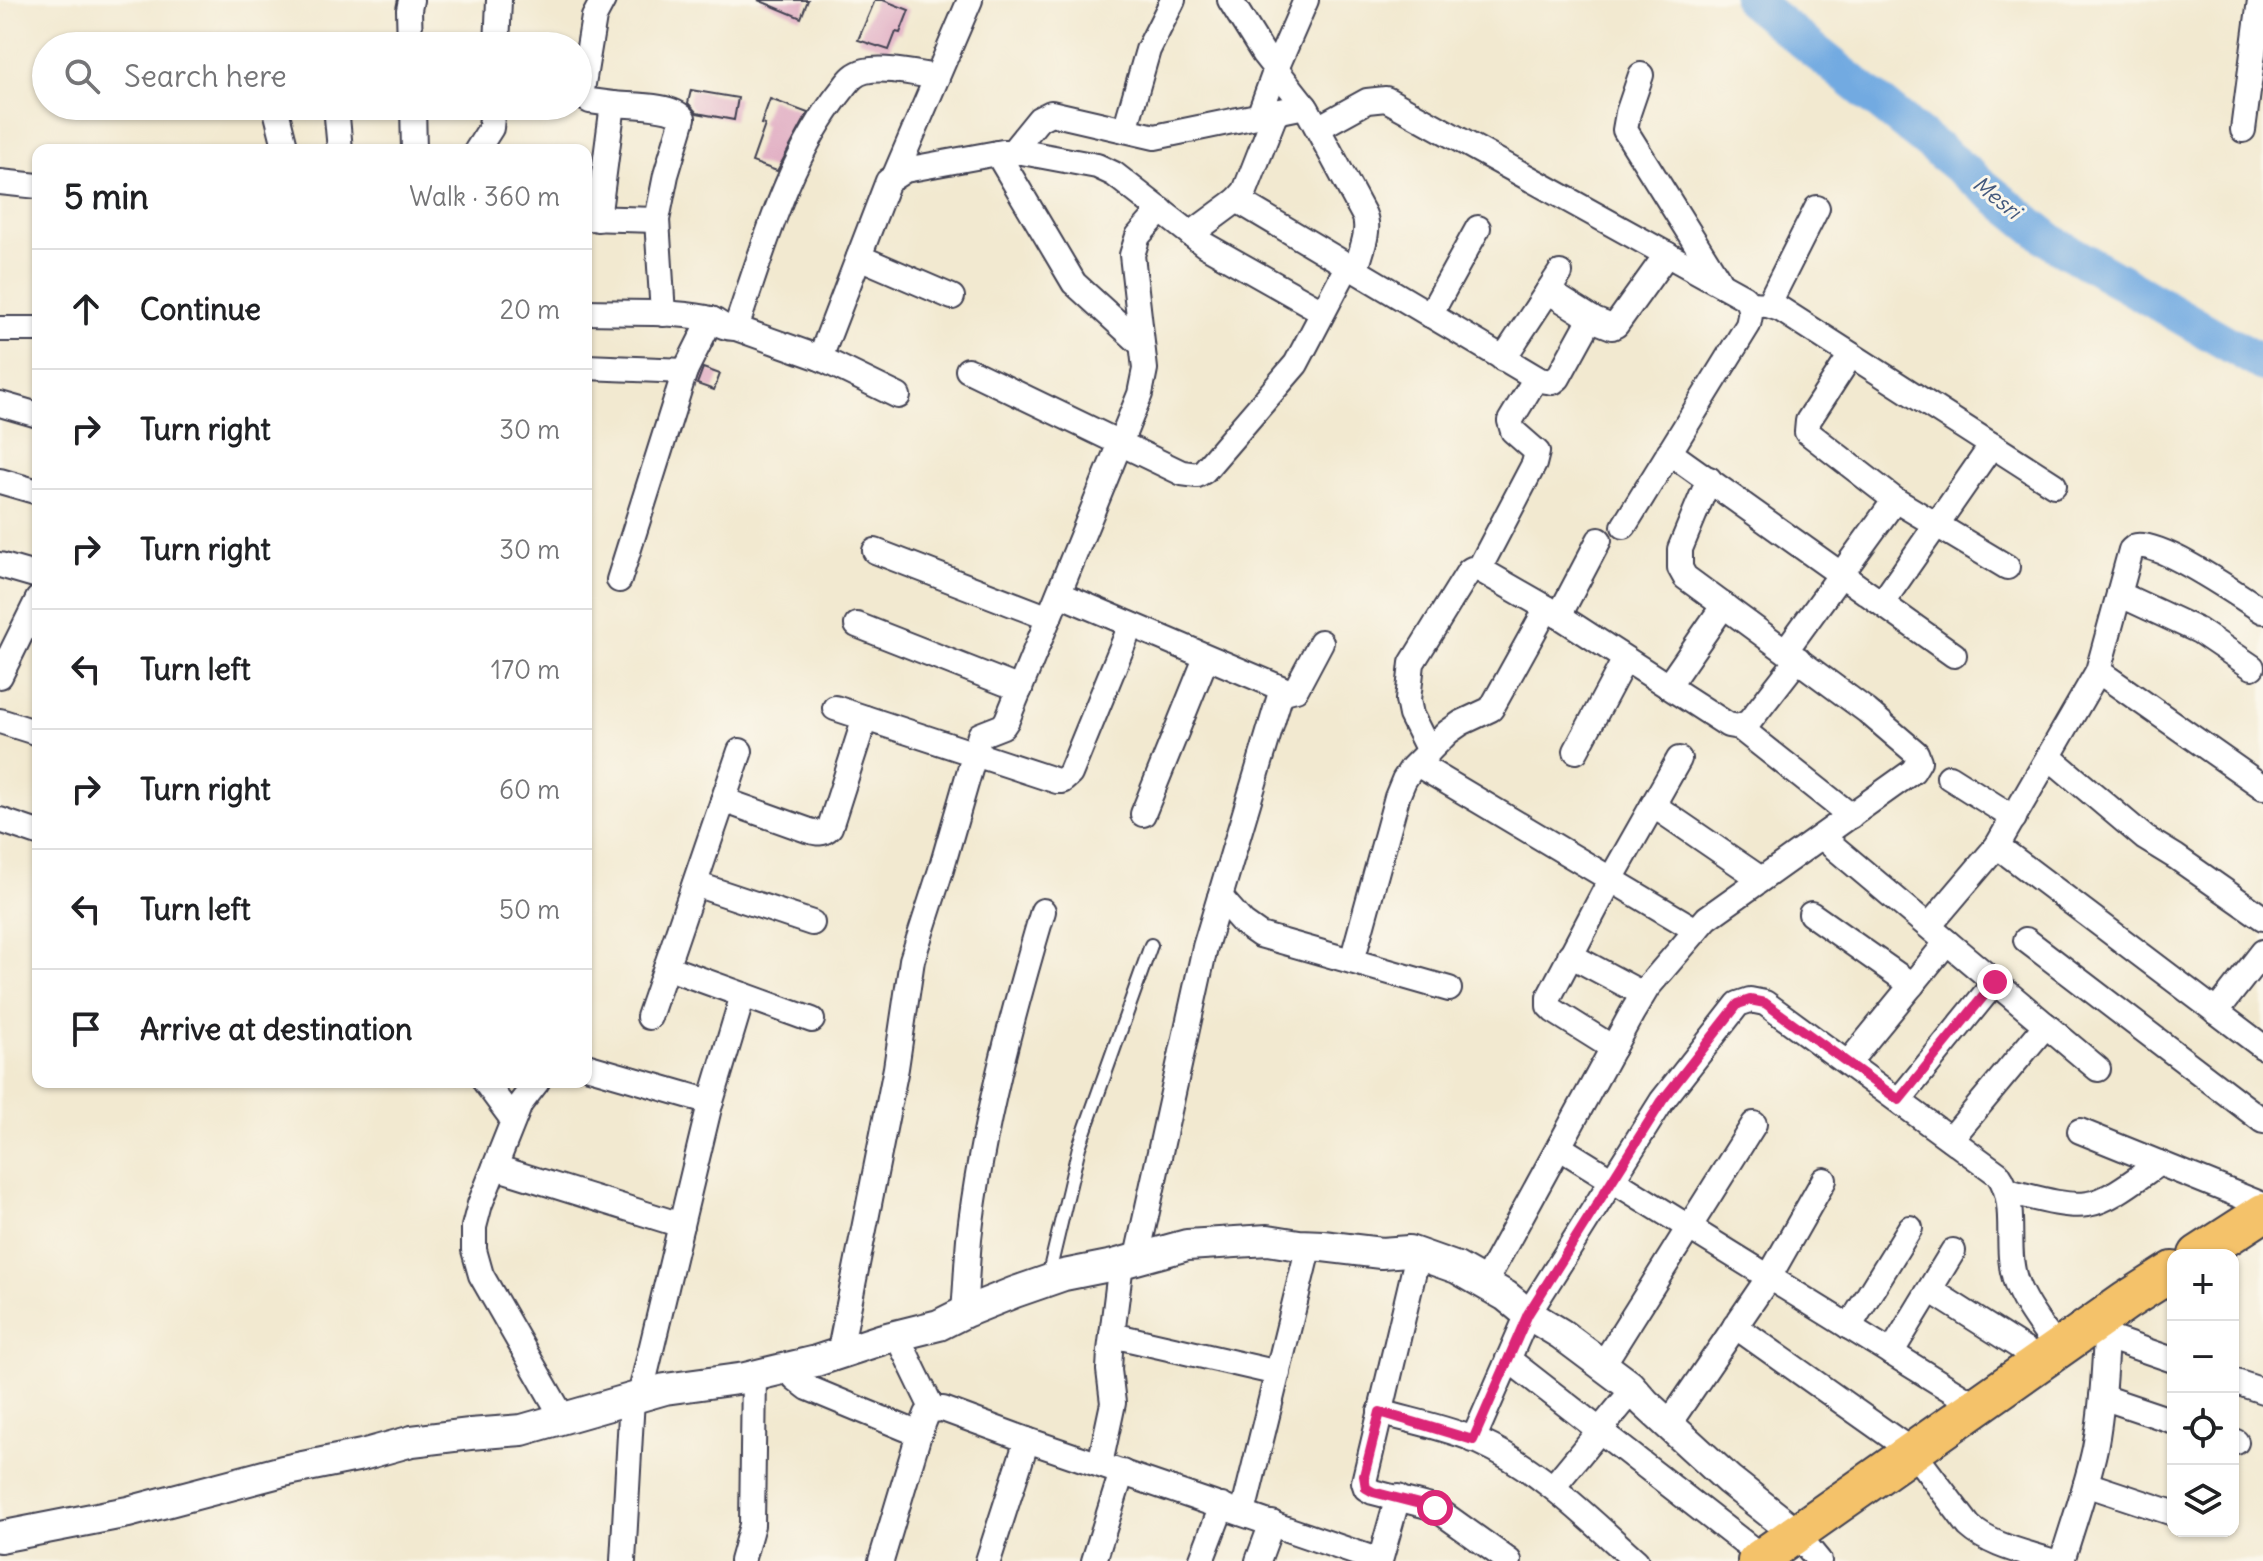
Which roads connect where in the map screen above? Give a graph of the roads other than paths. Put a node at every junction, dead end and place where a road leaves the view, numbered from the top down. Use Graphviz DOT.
graph roads {
  1 [pos="411,0"];
  2 [pos="499,0"];
  3 [pos="603,0"];
  4 [pos="970,0"];
  5 [pos="1173,0"];
  6 [pos="1230,0"];
  7 [pos="1306,0"];
  8 [pos="2260,5"];
  9 [pos="410,32"];
  10 [pos="498,32"];
  11 [pos="592,32"];
  12 [pos="1276,69"];
  13 [pos="1641,75"];
  14 [pos="937,77"];
  15 [pos="2255,95"];
  16 [pos="592,101"];
  17 [pos="613,104"];
  18 [pos="1305,106"];
  19 [pos="1267,114"];
  20 [pos="278,120"];
  21 [pos="337,120"];
  22 [pos="413,120"];
  23 [pos="492,120"];
  24 [pos="1318,128"];
  25 [pos="1125,130"];
  26 [pos="2243,130"];
  27 [pos="284,144"];
  28 [pos="339,144"];
  29 [pos="414,144"];
  30 [pos="481,144"];
  31 [pos="1005,152"];
  32 [pos="895,175"];
  33 [pos="0,182"];
  34 [pos="32,185"];
  35 [pos="1237,200"];
  36 [pos="1817,208"];
  37 [pos="1161,210"];
  38 [pos="592,218"];
  39 [pos="657,220"];
  40 [pos="1478,228"];
  41 [pos="1191,234"];
  42 [pos="1667,254"];
  43 [pos="859,257"];
  44 [pos="1352,268"];
  45 [pos="1721,284"];
  46 [pos="952,297"];
  47 [pos="1759,304"];
  48 [pos="1322,311"];
  49 [pos="592,312"];
  50 [pos="663,314"];
  51 [pos="1430,315"];
  52 [pos="1591,318"];
  53 [pos="711,319"];
  54 [pos="736,328"];
  55 [pos="0,329"];
  56 [pos="32,329"];
  57 [pos="1142,345"];
  58 [pos="1851,355"];
  59 [pos="820,358"];
  60 [pos="1503,359"];
  61 [pos="592,367"];
  62 [pos="968,370"];
  63 [pos="685,371"];
  64 [pos="1536,378"];
  65 [pos="898,396"];
  66 [pos="0,404"];
  67 [pos="32,413"];
  68 [pos="1120,444"];
  69 [pos="1992,445"];
  70 [pos="1669,452"];
  71 [pos="1709,479"];
  72 [pos="0,481"];
  73 [pos="2054,485"];
  74 [pos="32,490"];
  75 [pos="1895,500"];
  76 [pos="1938,525"];
  77 [pos="1624,526"];
  78 [pos="1599,540"];
  79 [pos="875,551"];
  80 [pos="0,565"];
  81 [pos="2007,567"];
  82 [pos="1479,569"];
  83 [pos="32,574"];
  84 [pos="1842,574"];
  85 [pos="619,580"];
  86 [pos="1059,594"];
  87 [pos="2119,594"];
  88 [pos="1882,603"];
  89 [pos="1724,605"];
  90 [pos="32,611"];
  91 [pos="2263,611"];
  92 [pos="1553,612"];
  93 [pos="1049,618"];
  94 [pos="857,625"];
  95 [pos="1131,625"];
  96 [pos="1321,642"];
  97 [pos="1792,655"];
  98 [pos="1954,655"];
  99 [pos="1206,658"];
  100 [pos="1625,659"];
  101 [pos="2252,667"];
  102 [pos="2098,671"];
  103 [pos="0,676"];
  104 [pos="1668,686"];
  105 [pos="1020,689"];
  106 [pos="1282,689"];
  107 [pos="835,708"];
  108 [pos="865,718"];
  109 [pos="0,721"];
  110 [pos="1739,727"];
  111 [pos="32,731"];
  112 [pos="740,751"];
  113 [pos="1576,751"];
  114 [pos="974,754"];
  115 [pos="2049,757"];
  116 [pos="1423,758"];
  117 [pos="1679,759"];
  118 [pos="1949,777"];
  119 [pos="2263,787"];
  120 [pos="723,800"];
  121 [pos="1653,805"];
  122 [pos="1143,814"];
  123 [pos="1851,816"];
  124 [pos="2014,818"];
  125 [pos="0,820"];
  126 [pos="32,831"];
  127 [pos="1822,837"];
  128 [pos="1997,846"];
  129 [pos="1611,879"];
  130 [pos="1761,879"];
  131 [pos="695,884"];
  132 [pos="1220,897"];
  133 [pos="1043,911"];
  134 [pos="1811,914"];
  135 [pos="2263,918"];
  136 [pos="812,923"];
  137 [pos="1696,930"];
  138 [pos="1938,934"];
  139 [pos="2026,940"];
  140 [pos="1151,945"];
  141 [pos="2263,952"];
  142 [pos="1570,955"];
  143 [pos="1352,961"];
  144 [pos="666,967"];
  145 [pos="1995,982"];
  146 [pos="1912,985"];
  147 [pos="1449,989"];
  148 [pos="1643,994"];
  149 [pos="743,995"];
  150 [pos="2216,1012"];
  151 [pos="649,1017"];
  152 [pos="812,1020"];
  153 [pos="2046,1025"];
  154 [pos="2263,1047"];
  155 [pos="1613,1048"];
  156 [pos="1848,1063"];
  157 [pos="592,1068"];
  158 [pos="2098,1069"];
  159 [pos="489,1088"];
  160 [pos="532,1088"];
  161 [pos="1899,1100"];
  162 [pos="711,1102"];
  163 [pos="513,1120"];
  164 [pos="2263,1121"];
  165 [pos="1754,1124"];
  166 [pos="2080,1131"];
  167 [pos="1951,1139"];
  168 [pos="1559,1147"];
  169 [pos="2159,1163"];
  170 [pos="495,1167"];
  171 [pos="1611,1180"];
  172 [pos="1824,1180"];
  173 [pos="2007,1191"];
  174 [pos="2263,1205"];
  175 [pos="2263,1213"];
  176 [pos="681,1225"];
  177 [pos="1910,1228"];
  178 [pos="1690,1229"];
  179 [pos="1309,1245"];
  180 [pos="2207,1249"];
  181 [pos="1953,1251"];
  182 [pos="1418,1254"];
  183 [pos="1129,1260"];
  184 [pos="2167,1275"];
  185 [pos="1769,1277"];
  186 [pos="1047,1280"];
  187 [pos="1484,1284"];
  188 [pos="1930,1290"];
  189 [pos="964,1312"];
  190 [pos="1528,1314"];
  191 [pos="1735,1326"];
  192 [pos="1849,1327"];
  193 [pos="1112,1335"];
  194 [pos="897,1336"];
  195 [pos="2073,1344"];
  196 [pos="1891,1353"];
  197 [pos="839,1355"];
  198 [pos="1508,1359"];
  199 [pos="2167,1359"];
  200 [pos="790,1366"];
  201 [pos="1602,1366"];
  202 [pos="1278,1373"];
  203 [pos="754,1375"];
  204 [pos="2239,1383"];
  205 [pos="1633,1390"];
  206 [pos="2263,1391"];
  207 [pos="636,1397"];
  208 [pos="2102,1397"];
  209 [pos="1977,1406"];
  210 [pos="933,1410"];
  211 [pos="1380,1412"];
  212 [pos="563,1418"];
  213 [pos="2167,1419"];
  214 [pos="1668,1425"];
  215 [pos="1599,1429"];
  216 [pos="919,1434"];
  217 [pos="1027,1440"];
  218 [pos="1473,1440"];
  219 [pos="1913,1452"];
  220 [pos="1111,1468"];
  221 [pos="2086,1484"];
  222 [pos="1553,1487"];
  223 [pos="1398,1497"];
  224 [pos="1232,1510"];
  225 [pos="2167,1511"];
  226 [pos="1272,1523"];
  227 [pos="0,1537"];
  228 [pos="1329,1552"];
  229 [pos="1809,1552"];
  230 [pos="1759,1559"];
  231 [pos="623,1561"];
  232 [pos="742,1561"];
  233 [pos="881,1561"];
  234 [pos="988,1561"];
  235 [pos="1094,1561"];
  236 [pos="1201,1561"];
  237 [pos="1258,1561"];
  238 [pos="1380,1561"];
  239 [pos="1509,1561"];
  240 [pos="1636,1561"];
  241 [pos="2051,1561"];
  242 [pos="2062,1561"];
  1 -- 9 [label="street"];
  2 -- 10 [label="street"];
  3 -- 11 [label="street"];
  4 -- 14 [label="street"];
  5 -- 25 [label="street"];
  6 -- 12 [label="street"];
  7 -- 12 [label="street"];
  8 -- 15 [label="street"];
  12 -- 18 [label="street"];
  12 -- 19 [label="street"];
  13 -- 45 [label="street"];
  14 -- 32 [label="street"];
  14 -- 54 [label="street"];
  15 -- 26 [label="street"];
  16 -- 17 [label="street"];
  17 -- 38 [label="street"];
  17 -- 39 [label="street"];
  18 -- 19 [label="street"];
  18 -- 24 [label="street"];
  19 -- 25 [label="street"];
  19 -- 35 [label="street"];
  20 -- 27 [label="street"];
  21 -- 28 [label="street"];
  22 -- 29 [label="street"];
  23 -- 30 [label="street"];
  24 -- 42 [label="street"];
  24 -- 44 [label="street"];
  25 -- 31 [label="street"];
  31 -- 32 [label="street"];
  31 -- 37 [label="street"];
  31 -- 57 [label="street"];
  32 -- 43 [label="street"];
  33 -- 34 [label="street"];
  35 -- 41 [label="street"];
  35 -- 44 [label="street"];
  36 -- 47 [label="street"];
  37 -- 41 [label="street"];
  37 -- 57 [label="street"];
  38 -- 39 [label="street"];
  39 -- 50 [label="street"];
  40 -- 51 [label="street"];
  41 -- 48 [label="street"];
  42 -- 45 [label="street"];
  42 -- 52 [label="street"];
  43 -- 46 [label="street"];
  43 -- 59 [label="street"];
  44 -- 48 [label="street"];
  44 -- 51 [label="street"];
  45 -- 47 [label="street"];
  47 -- 58 [label="street"];
  47 -- 70 [label="street"];
  48 -- 68 [label="street"];
  49 -- 50 [label="street"];
  50 -- 53 [label="street"];
  51 -- 60 [label="street"];
  52 -- 60 [label="street"];
  52 -- 64 [label="street"];
  53 -- 54 [label="street"];
  53 -- 63 [label="street"];
  54 -- 59 [label="street"];
  55 -- 56 [label="street"];
  57 -- 68 [label="street"];
  58 -- 69 [label="street"];
  58 -- 75 [label="street"];
  59 -- 65 [label="street"];
  60 -- 64 [label="street"];
  61 -- 63 [label="street"];
  62 -- 68 [label="street"];
  63 -- 85 [label="street"];
  64 -- 82 [label="street"];
  66 -- 67 [label="street"];
  68 -- 86 [label="street"];
  69 -- 73 [label="street"];
  69 -- 76 [label="street"];
  70 -- 71 [label="street"];
  70 -- 77 [label="street"];
  71 -- 84 [label="street"];
  71 -- 89 [label="street"];
  72 -- 74 [label="street"];
  75 -- 76 [label="street"];
  75 -- 84 [label="street"];
  76 -- 81 [label="street"];
  76 -- 88 [label="street"];
  78 -- 92 [label="street"];
  79 -- 93 [label="street"];
  80 -- 83 [label="street"];
  82 -- 92 [label="street"];
  82 -- 116 [label="street"];
  84 -- 88 [label="street"];
  84 -- 97 [label="street"];
  86 -- 93 [label="street"];
  86 -- 95 [label="street"];
  87 -- 91 [label="street"];
  87 -- 101 [label="street"];
  87 -- 102 [label="street"];
  88 -- 98 [label="street"];
  89 -- 97 [label="street"];
  89 -- 104 [label="street"];
  90 -- 103 [label="street"];
  92 -- 100 [label="street"];
  92 -- 116 [label="street"];
  93 -- 105 [label="street"];
  94 -- 105 [label="street"];
  95 -- 99 [label="street"];
  95 -- 114 [label="street"];
  96 -- 106 [label="street"];
  97 -- 110 [label="street"];
  97 -- 123 [label="street"];
  99 -- 106 [label="street"];
  99 -- 122 [label="street"];
  100 -- 104 [label="street"];
  100 -- 113 [label="street"];
  102 -- 115 [label="street"];
  102 -- 119 [label="street"];
  104 -- 110 [label="street"];
  105 -- 114 [label="street"];
  106 -- 132 [label="street"];
  107 -- 108 [label="street"];
  108 -- 114 [label="street"];
  108 -- 120 [label="street"];
  109 -- 111 [label="street"];
  110 -- 123 [label="street"];
  112 -- 120 [label="street"];
  114 -- 197 [label="street"];
  115 -- 124 [label="street"];
  115 -- 135 [label="street"];
  116 -- 129 [label="street"];
  116 -- 143 [label="street"];
  117 -- 121 [label="street"];
  118 -- 124 [label="street"];
  120 -- 131 [label="street"];
  121 -- 129 [label="street"];
  121 -- 130 [label="street"];
  123 -- 127 [label="street"];
  124 -- 128 [label="street"];
  125 -- 126 [label="street"];
  127 -- 130 [label="street"];
  127 -- 138 [label="street"];
  128 -- 138 [label="street"];
  128 -- 150 [label="street"];
  129 -- 137 [label="street"];
  129 -- 142 [label="street"];
  130 -- 137 [label="street"];
  131 -- 136 [label="street"];
  131 -- 144 [label="street"];
  132 -- 143 [label="street"];
  132 -- 183 [label="street"];
  133 -- 189 [label="street"];
  134 -- 146 [label="street"];
  137 -- 148 [label="street"];
  138 -- 145 [label="street"];
  138 -- 146 [label="street"];
  139 -- 164 [label="street"];
  140 -- 186 [label="lane"];
  141 -- 150 [label="street"];
  142 -- 148 [label="street"];
  142 -- 155 [label="street"];
  143 -- 147 [label="street"];
  144 -- 149 [label="street"];
  144 -- 151 [label="street"];
  145 -- 153 [label="street"];
  145 -- 161 [label="street"];
  146 -- 156 [label="street"];
  148 -- 155 [label="street"];
  149 -- 152 [label="street"];
  149 -- 162 [label="street"];
  150 -- 154 [label="street"];
  153 -- 158 [label="street"];
  153 -- 167 [label="street"];
  155 -- 168 [label="street"];
  156 -- 161 [label="street"];
  156 -- 171 [label="street"];
  157 -- 162 [label="street"];
  159 -- 163 [label="street"];
  160 -- 163 [label="street"];
  161 -- 167 [label="street"];
  162 -- 176 [label="street"];
  163 -- 170 [label="street"];
  165 -- 178 [label="street"];
  166 -- 169 [label="street"];
  167 -- 173 [label="street"];
  168 -- 171 [label="street"];
  168 -- 187 [label="street"];
  169 -- 173 [label="street"];
  169 -- 174 [label="street"];
  170 -- 176 [label="street"];
  170 -- 212 [label="street"];
  171 -- 178 [label="street"];
  171 -- 190 [label="street"];
  172 -- 185 [label="street"];
  173 -- 195 [label="street"];
  175 -- 180 [label="main road"];
  176 -- 207 [label="street"];
  177 -- 192 [label="street"];
  178 -- 185 [label="street"];
  178 -- 201 [label="street"];
  179 -- 182 [label="street"];
  179 -- 183 [label="street"];
  179 -- 202 [label="street"];
  181 -- 188 [label="street"];
  182 -- 187 [label="street"];
  182 -- 211 [label="street"];
  183 -- 186 [label="street"];
  183 -- 193 [label="street"];
  184 -- 195 [label="main road"];
  185 -- 191 [label="street"];
  185 -- 192 [label="street"];
  186 -- 189 [label="street"];
  187 -- 190 [label="street"];
  188 -- 195 [label="street"];
  188 -- 196 [label="street"];
  189 -- 194 [label="street"];
  190 -- 198 [label="street"];
  190 -- 201 [label="street"];
  191 -- 214 [label="street"];
  191 -- 219 [label="street"];
  192 -- 196 [label="street"];
  193 -- 202 [label="street"];
  193 -- 220 [label="street"];
  194 -- 197 [label="street"];
  194 -- 210 [label="street"];
  195 -- 199 [label="street"];
  195 -- 208 [label="street"];
  195 -- 209 [label="main road"];
  196 -- 209 [label="street"];
  197 -- 200 [label="street"];
  198 -- 215 [label="street"];
  198 -- 218 [label="street"];
  200 -- 203 [label="street"];
  200 -- 216 [label="street"];
  201 -- 205 [label="street"];
  202 -- 224 [label="street"];
  203 -- 207 [label="street"];
  203 -- 232 [label="street"];
  204 -- 206 [label="street"];
  205 -- 214 [label="street"];
  205 -- 215 [label="street"];
  207 -- 212 [label="street"];
  207 -- 231 [label="street"];
  208 -- 213 [label="street"];
  208 -- 221 [label="street"];
  209 -- 219 [label="main road"];
  210 -- 216 [label="street"];
  210 -- 217 [label="street"];
  211 -- 218 [label="street"];
  211 -- 223 [label="street"];
  212 -- 227 [label="street"];
  214 -- 229 [label="street"];
  215 -- 222 [label="street"];
  215 -- 230 [label="street"];
  216 -- 233 [label="street"];
  217 -- 220 [label="street"];
  217 -- 234 [label="street"];
  218 -- 222 [label="street"];
  219 -- 229 [label="main road"];
  219 -- 241 [label="street"];
  220 -- 224 [label="street"];
  220 -- 235 [label="street"];
  221 -- 225 [label="street"];
  221 -- 242 [label="street"];
  222 -- 240 [label="street"];
  223 -- 238 [label="street"];
  223 -- 239 [label="street"];
  224 -- 226 [label="street"];
  224 -- 236 [label="street"];
  226 -- 228 [label="street"];
  226 -- 237 [label="street"];
  228 -- 238 [label="street"];
  229 -- 230 [label="main road"];
}
